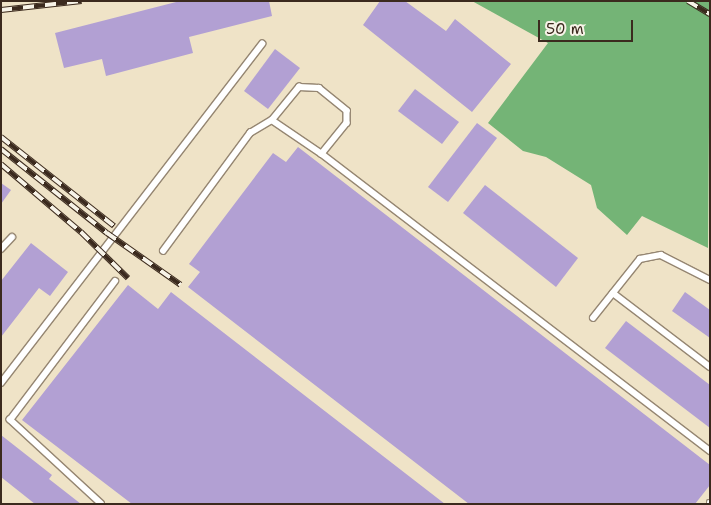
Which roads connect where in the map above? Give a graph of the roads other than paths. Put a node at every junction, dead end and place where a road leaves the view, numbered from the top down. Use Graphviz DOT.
graph roads {
  1 [pos="262,44"];
  2 [pos="272,120"];
  3 [pos="322,154"];
  4 [pos="12,237"];
  5 [pos="1,249"];
  6 [pos="162,251"];
  7 [pos="710,280"];
  8 [pos="115,281"];
  9 [pos="613,293"];
  10 [pos="593,318"];
  11 [pos="710,366"];
  12 [pos="1,383"];
  13 [pos="710,452"];
  14 [pos="101,504"];
  1 -- 12 [label="lane"];
  2 -- 3 [label="lane"];
  2 -- 3 [label="lane"];
  2 -- 6 [label="lane"];
  3 -- 13 [label="lane"];
  4 -- 5 [label="lane"];
  7 -- 9 [label="lane"];
  8 -- 14 [label="lane"];
  9 -- 10 [label="lane"];
  9 -- 11 [label="lane"];
}
